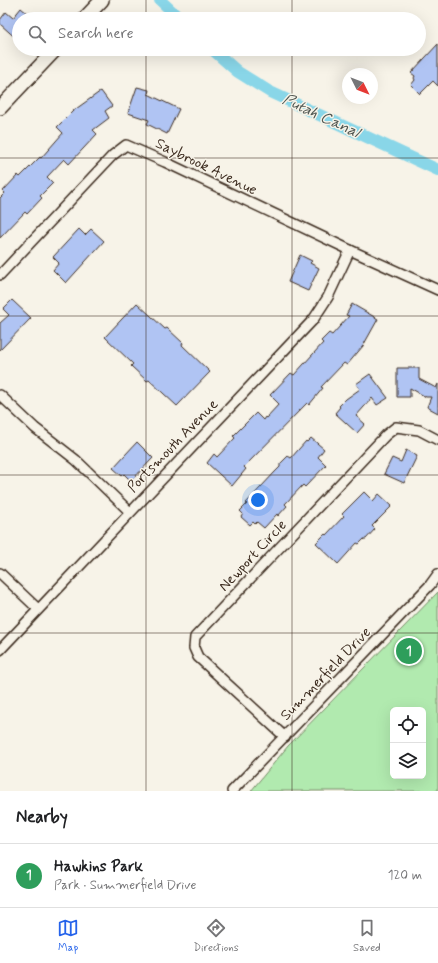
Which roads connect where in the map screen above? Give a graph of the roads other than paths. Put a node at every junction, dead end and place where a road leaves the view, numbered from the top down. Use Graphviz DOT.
graph roads {
  1 [pos="102,0"];
  2 [pos="91,12"];
  3 [pos="49,56"];
  4 [pos="0,108"];
  5 [pos="350,250"];
  6 [pos="0,275"];
  7 [pos="438,290"];
  8 [pos="0,395"];
  9 [pos="438,440"];
  10 [pos="130,512"];
  11 [pos="0,573"];
  12 [pos="438,574"];
  13 [pos="38,609"];
  14 [pos="0,650"];
  15 [pos="285,737"];
  16 [pos="232,791"];
  1 -- 2 [label="main road"];
  3 -- 4 [label="main road"];
  5 -- 6 [label="street, Saybrook Avenue"];
  5 -- 7 [label="street, Saybrook Avenue"];
  5 -- 10 [label="street, Portsmouth Avenue"];
  8 -- 10 [label="street"];
  9 -- 15 [label="street, Newport Circle"];
  10 -- 13 [label="street, Portsmouth Avenue"];
  11 -- 13 [label="street"];
  12 -- 15 [label="street, Summerfield Drive"];
  13 -- 14 [label="street, Portsmouth Avenue"];
  15 -- 16 [label="street, Summerfield Drive"];
}
